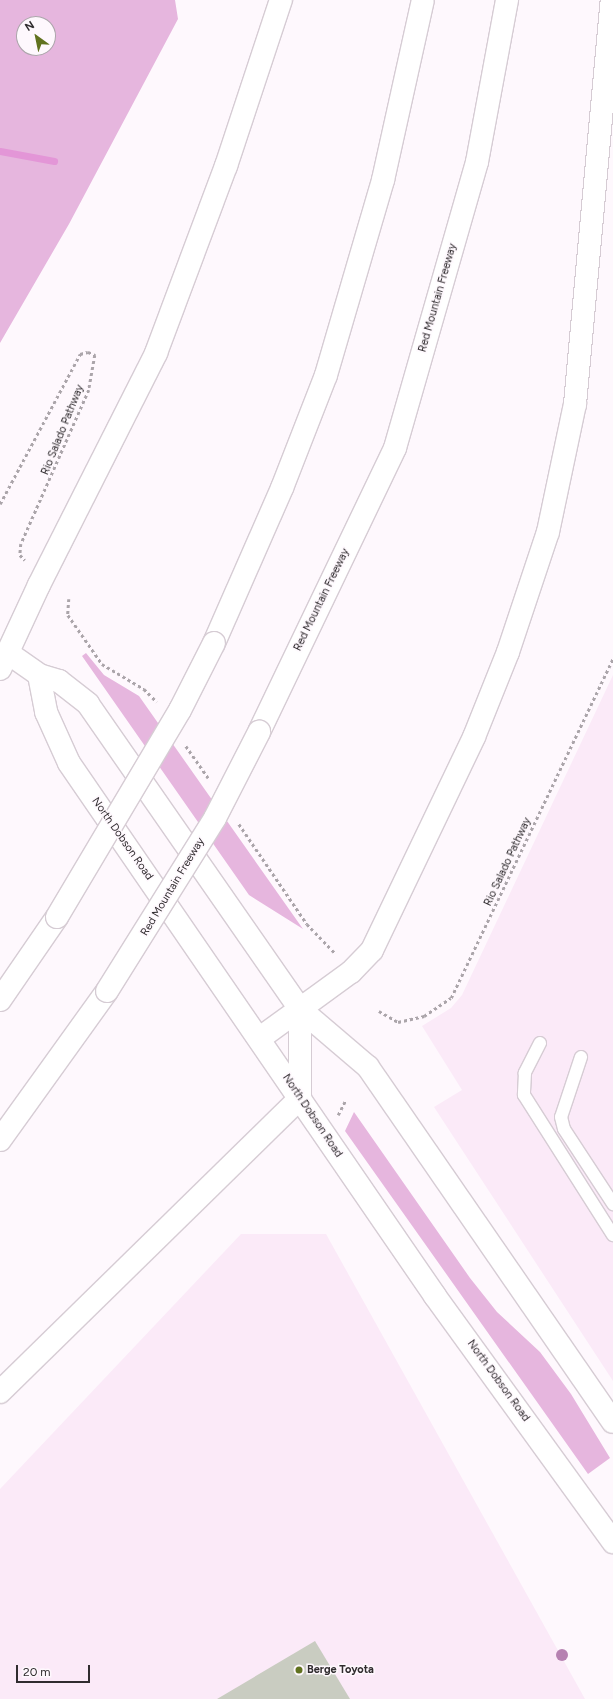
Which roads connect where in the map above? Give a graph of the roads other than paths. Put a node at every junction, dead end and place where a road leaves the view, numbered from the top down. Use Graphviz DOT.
graph roads {
  1 [pos="281,0"];
  2 [pos="422,0"];
  3 [pos="507,0"];
  4 [pos="612,0"];
  5 [pos="4,661"];
  6 [pos="39,675"];
  7 [pos="0,1000"];
  8 [pos="300,1009"];
  9 [pos="260,1038"];
  10 [pos="540,1043"];
  11 [pos="581,1057"];
  12 [pos="300,1098"];
  13 [pos="0,1140"];
  14 [pos="613,1204"];
  15 [pos="613,1236"];
  16 [pos="0,1392"];
  17 [pos="613,1422"];
  18 [pos="613,1542"];
  1 -- 5 [label="main road"];
  2 -- 7 [label="main road, bridge"];
  3 -- 13 [label="main road, Red Mountain Freeway, bridge"];
  4 -- 8 [label="main road"];
  5 -- 6 [label="main road"];
  6 -- 8 [label="main road"];
  6 -- 9 [label="main road, North Dobson Road"];
  8 -- 9 [label="main road"];
  8 -- 12 [label="main road"];
  8 -- 17 [label="main road"];
  9 -- 12 [label="main road, North Dobson Road"];
  10 -- 15 [label="lane"];
  11 -- 14 [label="lane"];
  12 -- 16 [label="main road"];
  12 -- 18 [label="main road, North Dobson Road"];
}
